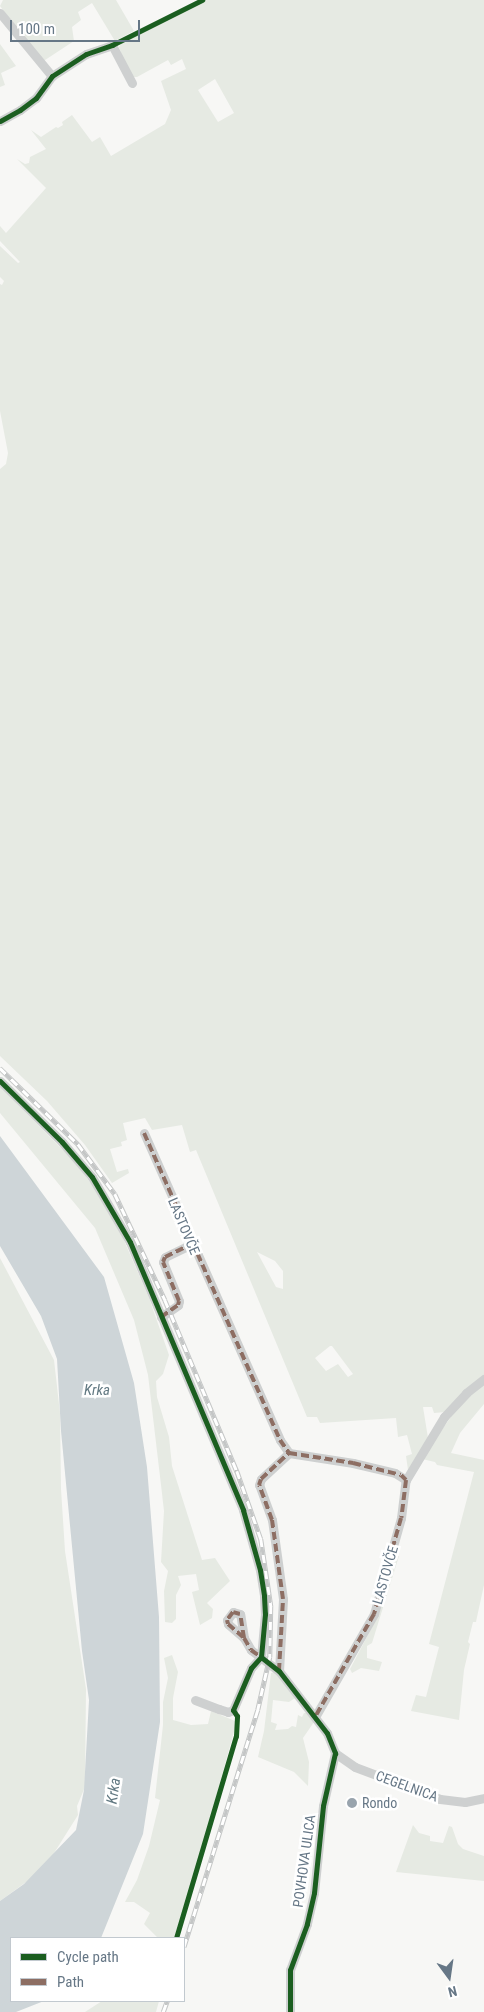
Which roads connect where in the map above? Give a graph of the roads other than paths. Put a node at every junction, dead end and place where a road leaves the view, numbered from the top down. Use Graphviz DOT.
graph roads {
  1 [pos="0,13"];
  2 [pos="52,76"];
  3 [pos="132,82"];
  4 [pos="0,121"];
  5 [pos="0,1081"];
  6 [pos="144,1133"];
  7 [pos="192,1244"];
  8 [pos="161,1317"];
  9 [pos="484,1379"];
  10 [pos="289,1453"];
  11 [pos="406,1480"];
  12 [pos="244,1638"];
  13 [pos="261,1657"];
  14 [pos="279,1671"];
  15 [pos="195,1700"];
  16 [pos="315,1717"];
  17 [pos="335,1753"];
  18 [pos="484,1798"];
  19 [pos="290,2012"];
  1 -- 2 [label="street"];
  2 -- 3 [label="street"];
  2 -- 4 [label="street"];
  5 -- 8 [label="street"];
  6 -- 7 [label="street, LASTOVČE"];
  7 -- 8 [label="street"];
  7 -- 10 [label="street, LASTOVČE"];
  8 -- 13 [label="street"];
  9 -- 11 [label="street"];
  10 -- 11 [label="street"];
  10 -- 14 [label="street"];
  11 -- 16 [label="street, LASTOVČE"];
  12 -- 13 [label="street"];
  13 -- 14 [label="street"];
  13 -- 15 [label="street"];
  14 -- 16 [label="street"];
  16 -- 17 [label="street"];
  17 -- 18 [label="street, CEGELNICA"];
  17 -- 19 [label="street, POVHOVA ULICA"];
}
